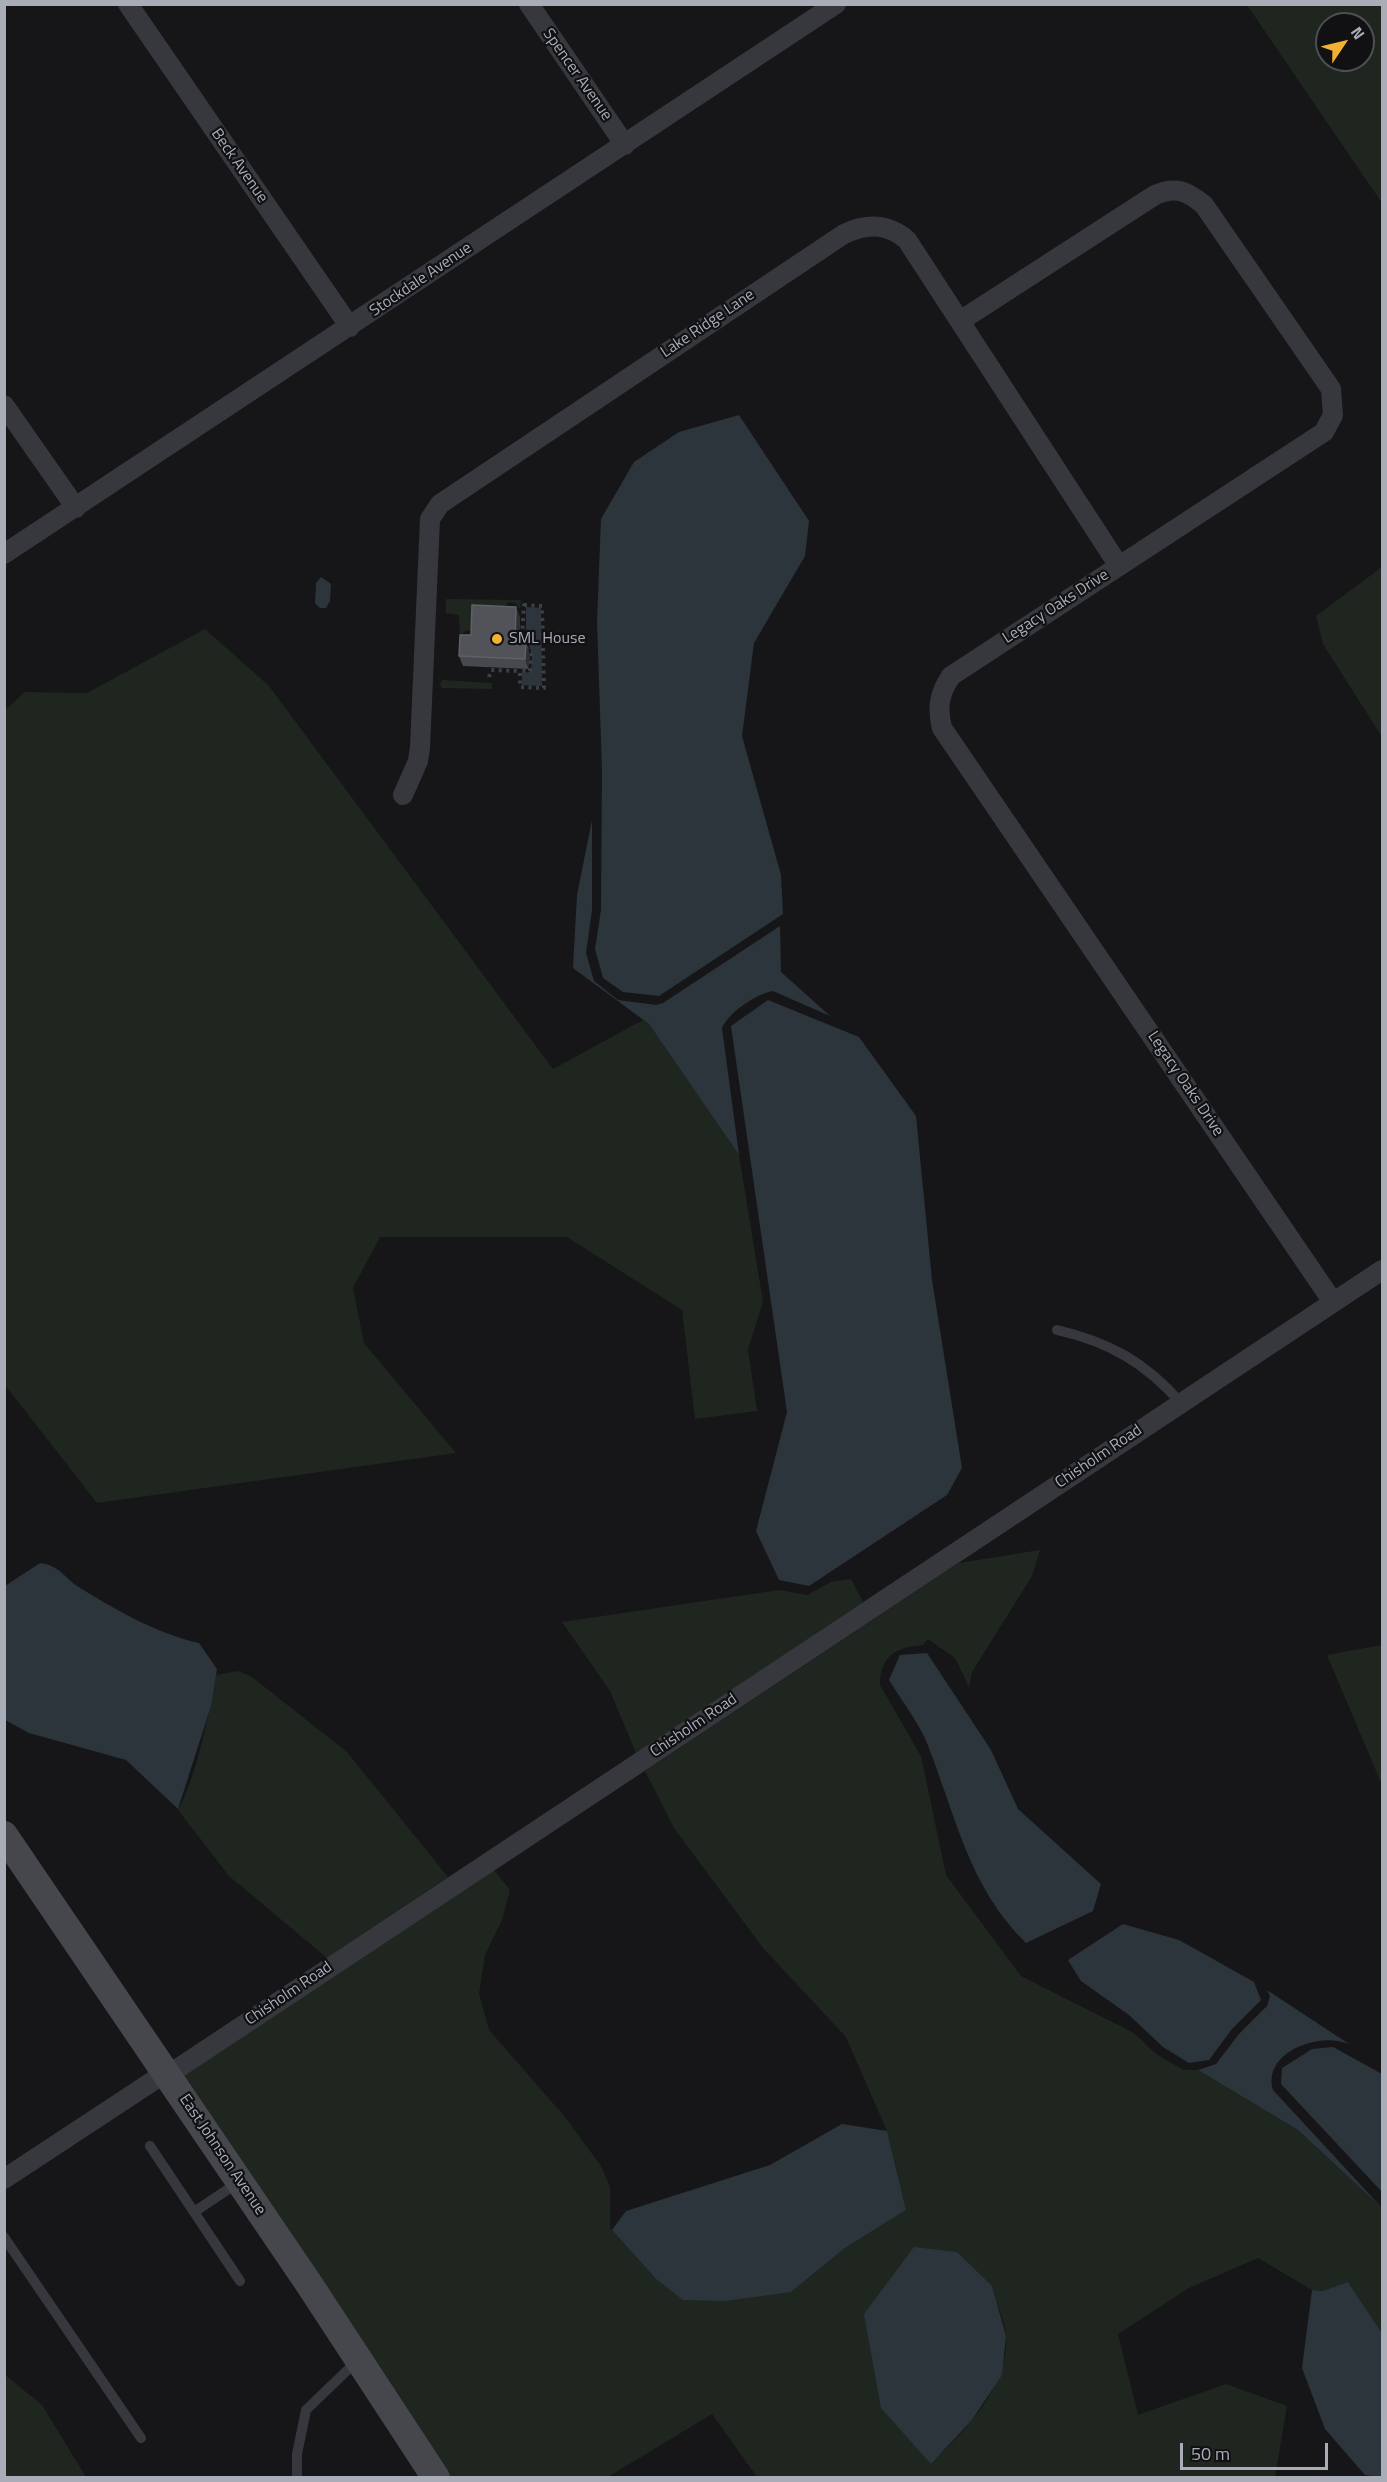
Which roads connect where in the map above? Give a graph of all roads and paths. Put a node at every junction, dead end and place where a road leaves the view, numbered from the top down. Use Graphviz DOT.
graph roads {
  1 [pos="128,4"];
  2 [pos="529,4"];
  3 [pos="836,4"];
  4 [pos="626,145"];
  5 [pos="960,321"];
  6 [pos="350,327"];
  7 [pos="4,405"];
  8 [pos="76,507"];
  9 [pos="4,554"];
  10 [pos="1119,566"];
  11 [pos="523,643"];
  12 [pos="522,651"];
  13 [pos="521,661"];
  14 [pos="520,671"];
  15 [pos="489,677"];
  16 [pos="403,795"];
  17 [pos="1383,1270"];
  18 [pos="1333,1302"];
  19 [pos="1057,1330"];
  20 [pos="1181,1403"];
  21 [pos="4,1835"];
  22 [pos="168,2075"];
  23 [pos="150,2146"];
  24 [pos="4,2179"];
  25 [pos="240,2182"];
  26 [pos="194,2212"];
  27 [pos="4,2237"];
  28 [pos="240,2281"];
  29 [pos="358,2360"];
  30 [pos="141,2438"];
  31 [pos="297,2478"];
  32 [pos="436,2478"];
  1 -- 6 [label="street, Beck Avenue"];
  2 -- 4 [label="street, Spencer Avenue"];
  3 -- 4 [label="street, Stockdale Avenue"];
  4 -- 6 [label="street, Stockdale Avenue"];
  5 -- 10 [label="street, Lake Ridge Lane"];
  5 -- 10 [label="street, Legacy Oaks Drive"];
  5 -- 16 [label="street, Lake Ridge Lane"];
  6 -- 8 [label="street, Stockdale Avenue"];
  7 -- 8 [label="street"];
  8 -- 9 [label="street, Stockdale Avenue"];
  10 -- 18 [label="street, Legacy Oaks Drive"];
  11 -- 12 [label="path"];
  11 -- 14 [label="path"];
  11 -- 14 [label="path"];
  13 -- 14 [label="path"];
  14 -- 15 [label="path"];
  17 -- 18 [label="street, Chisholm Road"];
  18 -- 20 [label="street, Chisholm Road"];
  19 -- 20 [label="lane"];
  20 -- 22 [label="street, Chisholm Road"];
  21 -- 22 [label="main road, East Johnson Avenue"];
  22 -- 24 [label="street, Chisholm Road"];
  22 -- 25 [label="main road, East Johnson Avenue"];
  23 -- 26 [label="lane"];
  25 -- 26 [label="lane"];
  25 -- 29 [label="main road, East Johnson Avenue"];
  26 -- 28 [label="lane"];
  27 -- 30 [label="lane"];
  29 -- 31 [label="lane"];
  29 -- 32 [label="main road, East Johnson Avenue"];
}
